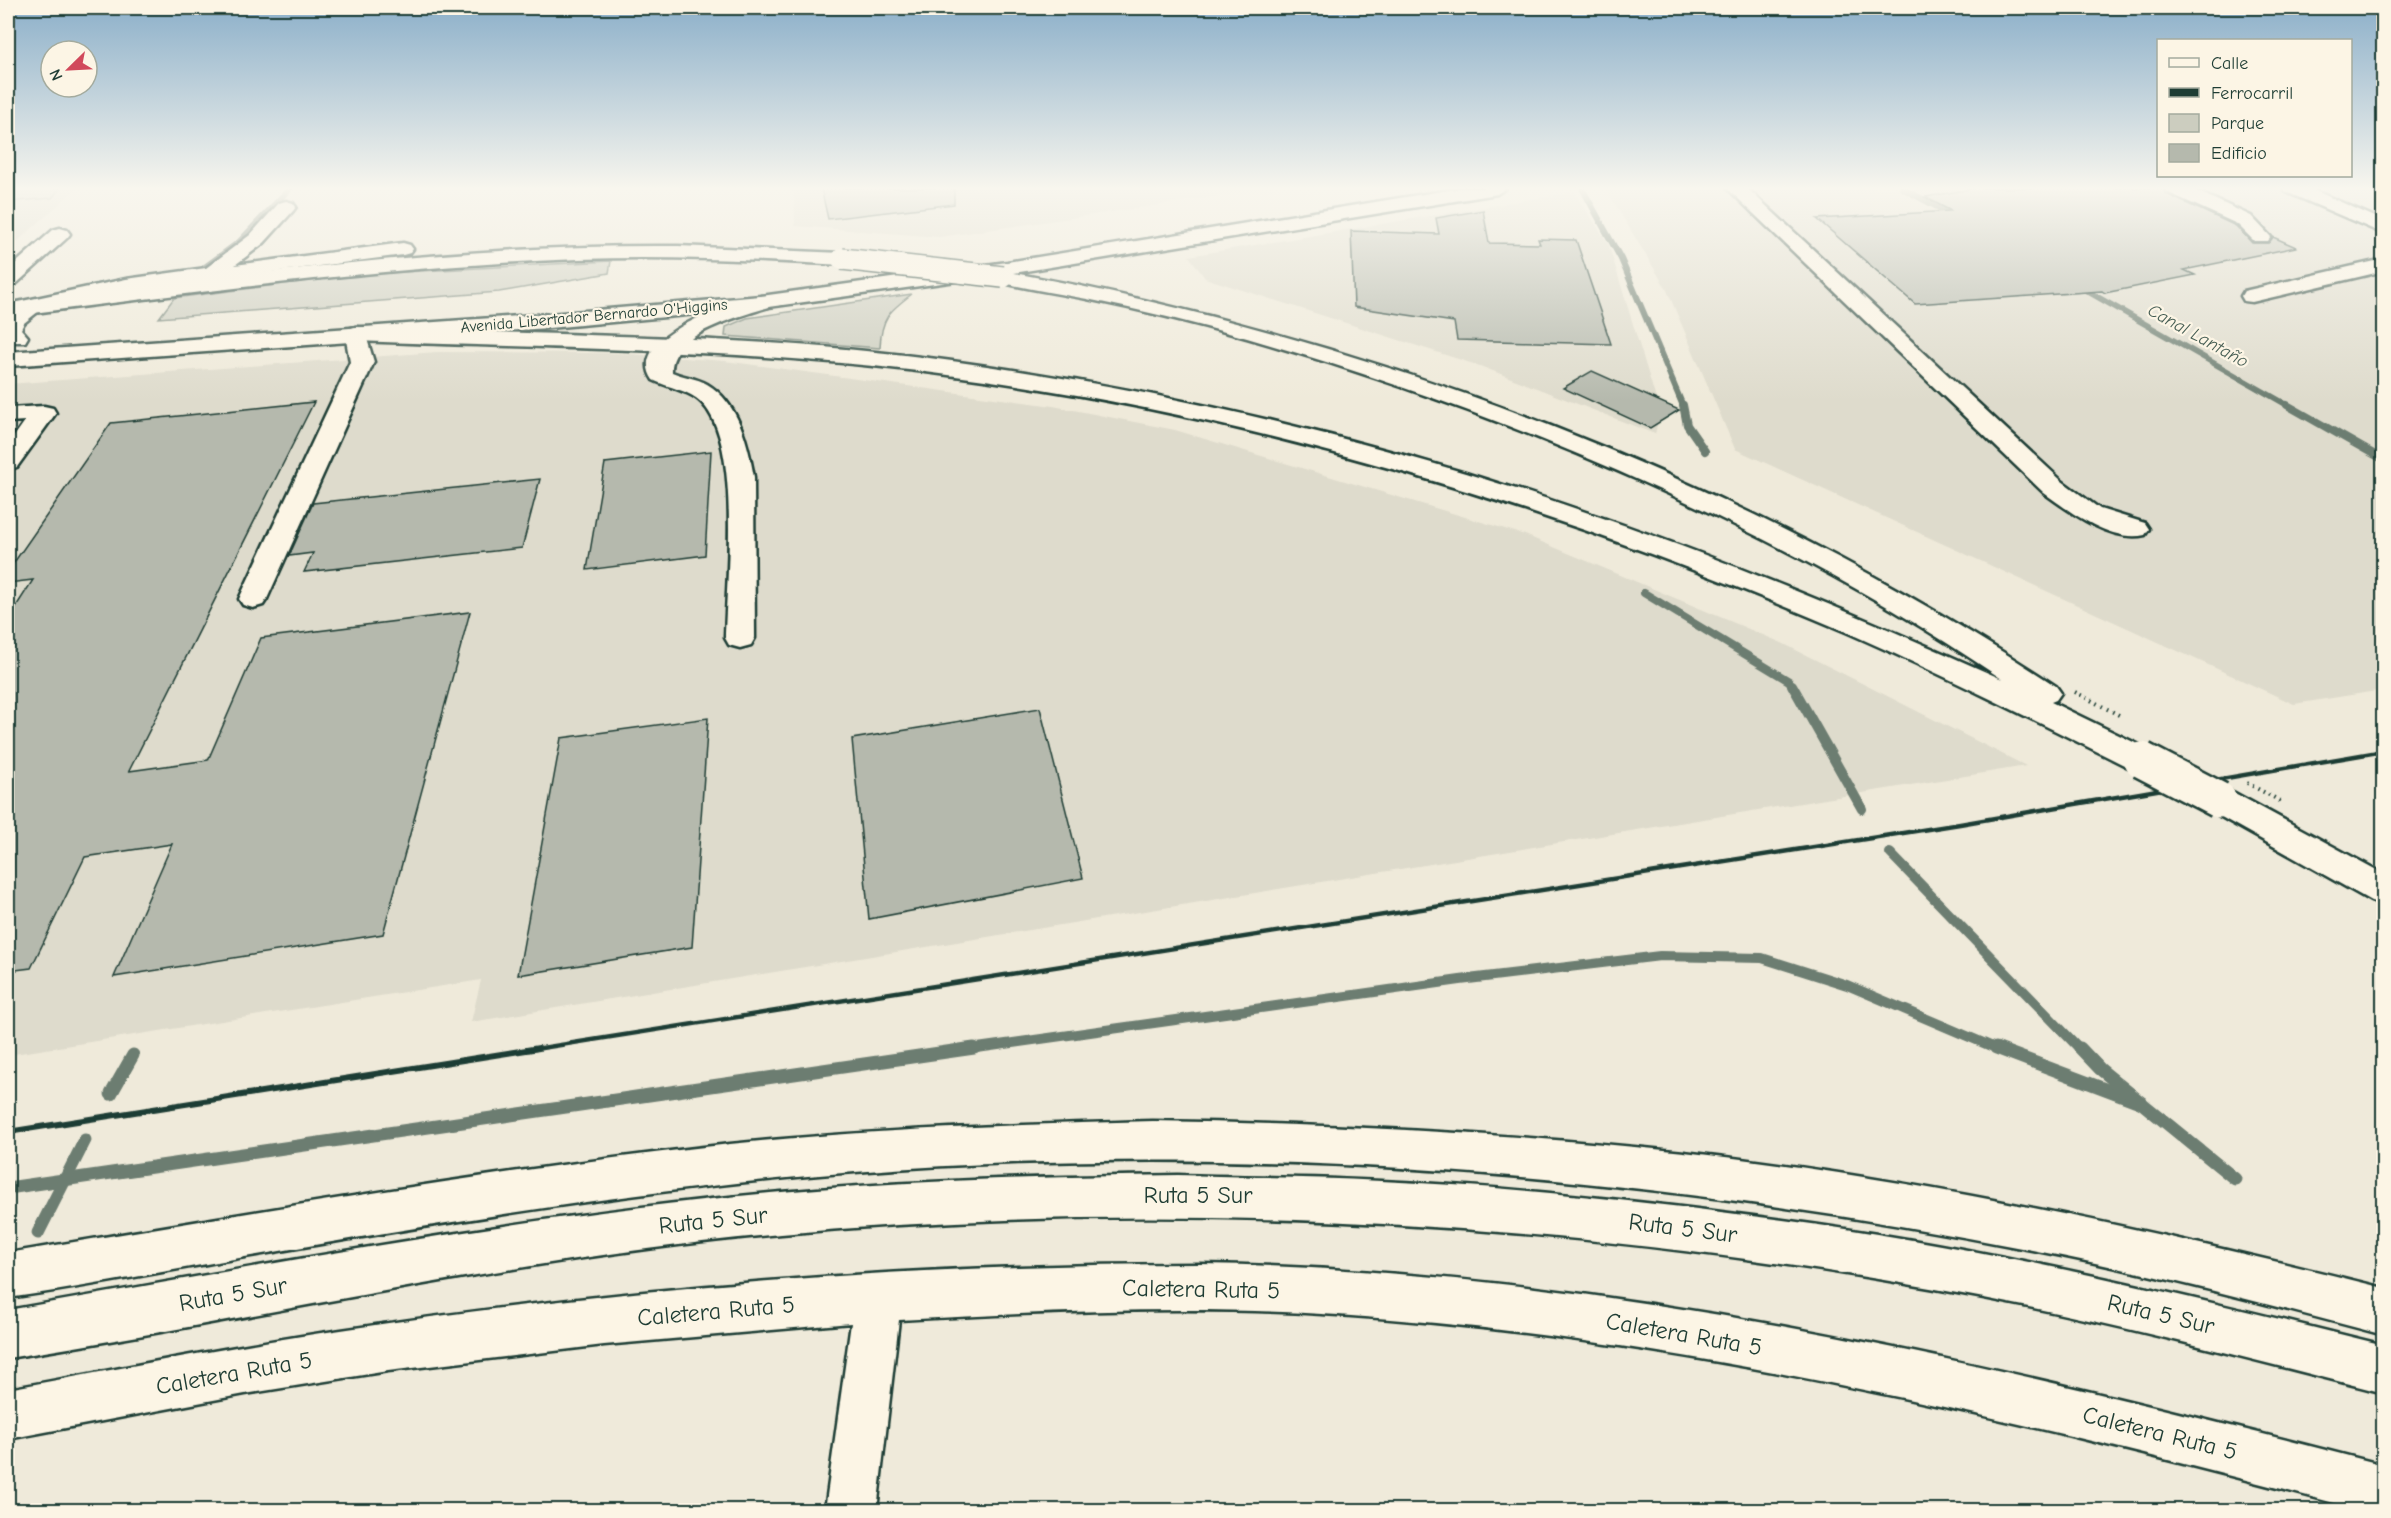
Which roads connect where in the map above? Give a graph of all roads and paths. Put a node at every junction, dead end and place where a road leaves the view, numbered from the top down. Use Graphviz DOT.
graph roads {
  1 [pos="33,259"];
  2 [pos="230,259"];
  3 [pos="324,259"];
  4 [pos="472,259"];
  5 [pos="837,259"];
  6 [pos="928,259"];
  7 [pos="1063,259"];
  8 [pos="1811,259"];
  9 [pos="2384,265"];
  10 [pos="210,273"];
  11 [pos="798,277"];
  12 [pos="8,281"];
  13 [pos="745,283"];
  14 [pos="2252,296"];
  15 [pos="761,302"];
  16 [pos="33,307"];
  17 [pos="8,311"];
  18 [pos="146,328"];
  19 [pos="356,334"];
  20 [pos="40,335"];
  21 [pos="12,337"];
  22 [pos="670,343"];
  23 [pos="8,359"];
  24 [pos="8,415"];
  25 [pos="8,462"];
  26 [pos="2135,529"];
  27 [pos="253,599"];
  28 [pos="740,638"];
  29 [pos="2129,753"];
  30 [pos="2384,891"];
  31 [pos="8,1276"];
  32 [pos="878,1296"];
  33 [pos="2384,1312"];
  34 [pos="8,1334"];
  35 [pos="2384,1369"];
  36 [pos="8,1414"];
  37 [pos="2384,1491"];
  38 [pos="851,1510"];
  1 -- 12 [label="main road"];
  2 -- 10 [label="main road"];
  3 -- 10 [label="main road"];
  4 -- 16 [label="main road, bridge"];
  5 -- 29 [label="main road, bridge"];
  6 -- 11 [label="main road"];
  7 -- 15 [label="main road, Avenida Libertador Bernardo O'Higgins"];
  8 -- 26 [label="main road"];
  9 -- 14 [label="main road"];
  10 -- 16 [label="main road"];
  13 -- 18 [label="main road, Avenida Libertador Bernardo O'Higgins"];
  15 -- 19 [label="main road, Avenida Libertador Bernardo O'Higgins"];
  15 -- 22 [label="main road"];
  16 -- 17 [label="main road"];
  16 -- 21 [label="main road"];
  19 -- 22 [label="main road"];
  19 -- 23 [label="main road, Avenida Libertador Bernardo O'Higgins"];
  19 -- 27 [label="main road"];
  20 -- 21 [label="main road"];
  22 -- 28 [label="main road"];
  22 -- 29 [label="main road"];
  24 -- 25 [label="main road"];
  29 -- 30 [label="main road, bridge"];
  31 -- 33 [label="main road"];
  32 -- 36 [label="main road, Caletera Ruta 5"];
  32 -- 37 [label="main road, Caletera Ruta 5"];
  32 -- 38 [label="main road"];
  34 -- 35 [label="main road, Ruta 5 Sur"];
}
